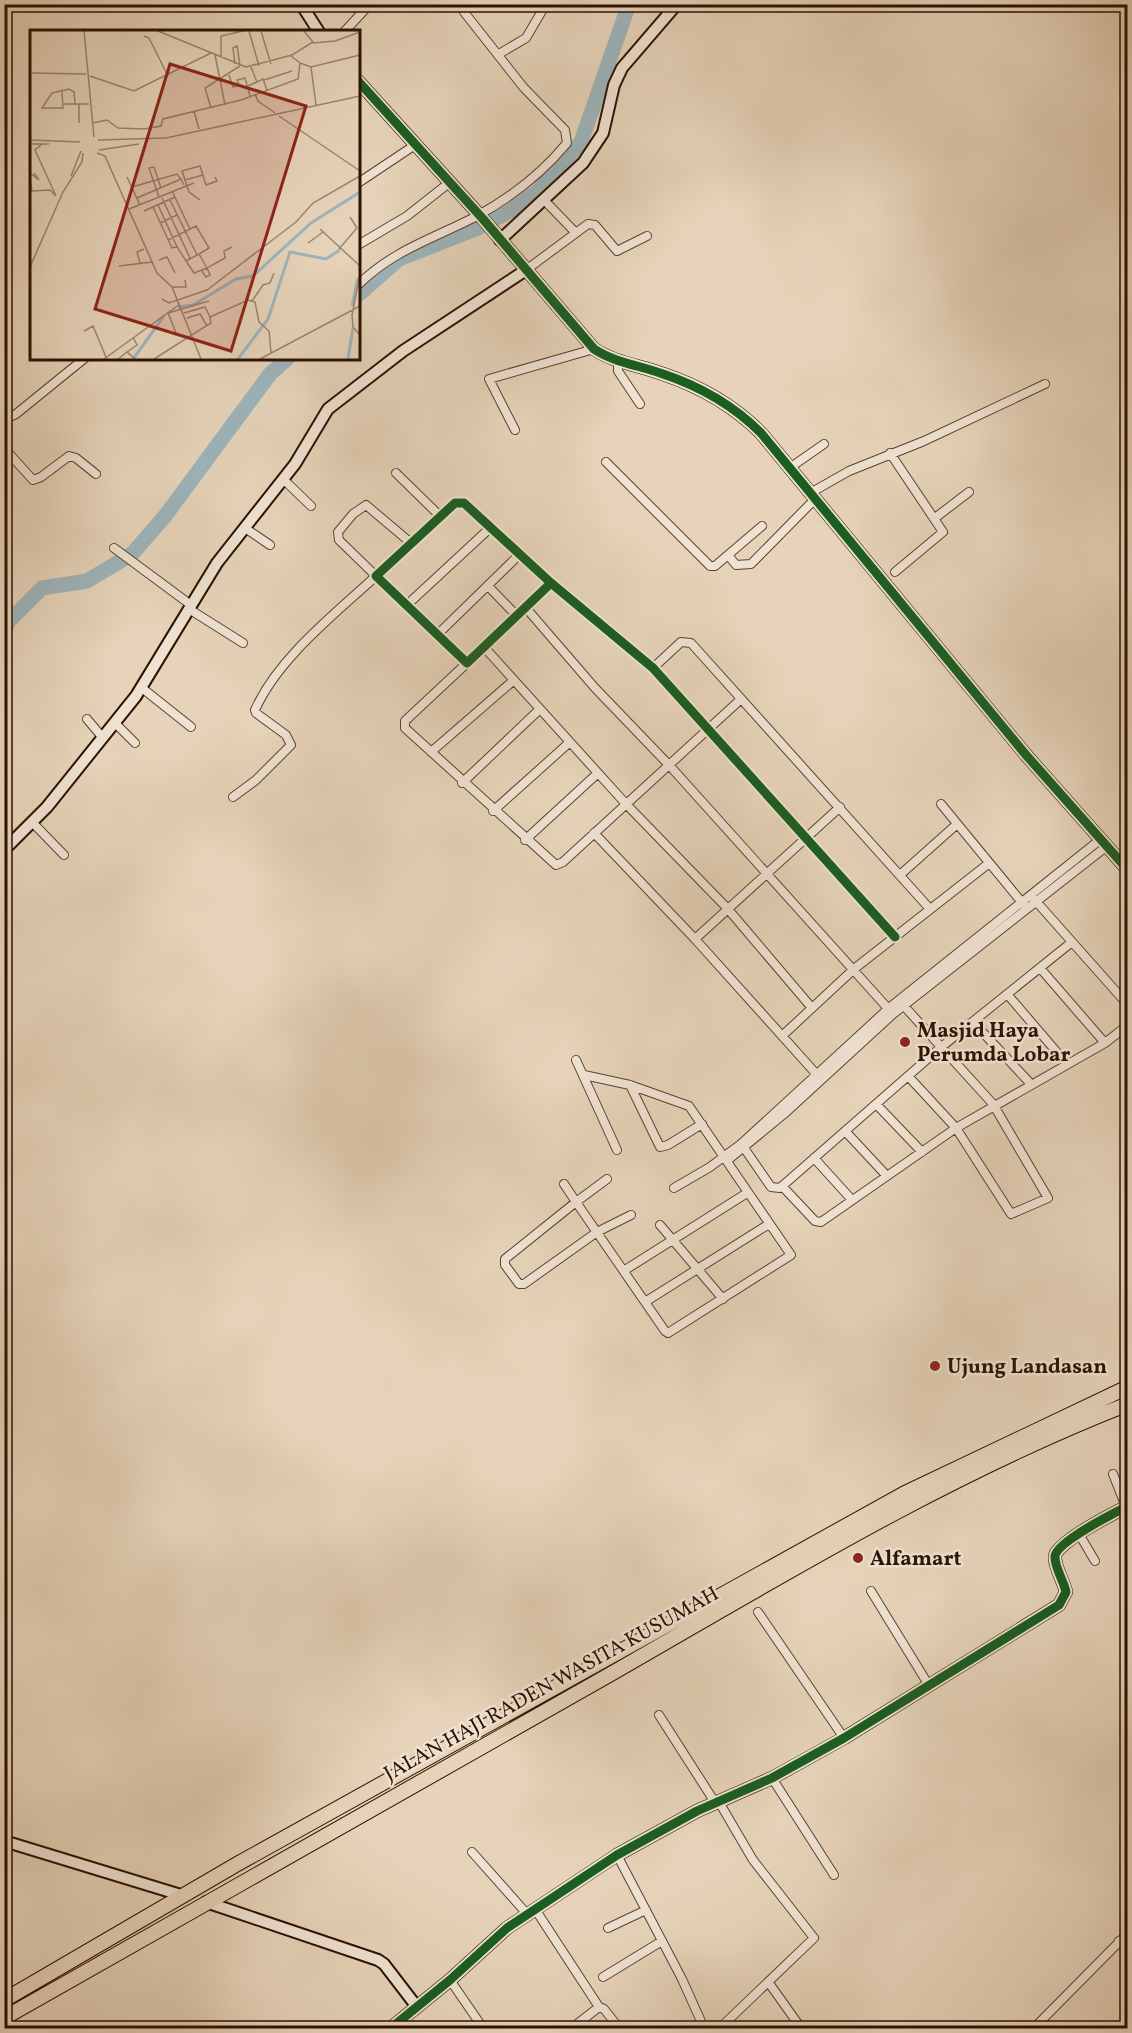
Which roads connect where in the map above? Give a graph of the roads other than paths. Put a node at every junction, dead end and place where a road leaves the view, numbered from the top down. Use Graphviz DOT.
graph roads {
  1 [pos="301,4"];
  2 [pos="370,4"];
  3 [pos="546,4"];
  4 [pos="677,4"];
  5 [pos="464,12"];
  6 [pos="318,30"];
  7 [pos="346,30"];
  8 [pos="499,54"];
  9 [pos="360,83"];
  10 [pos="415,145"];
  11 [pos="360,182"];
  12 [pos="449,183"];
  13 [pos="545,201"];
  14 [pos="482,217"];
  15 [pos="575,232"];
  16 [pos="648,236"];
  17 [pos="498,237"];
  18 [pos="360,244"];
  19 [pos="529,273"];
  20 [pos="360,283"];
  21 [pos="594,349"];
  22 [pos="83,360"];
  23 [pos="618,361"];
  24 [pos="1045,384"];
  25 [pos="640,404"];
  26 [pos="4,420"];
  27 [pos="515,430"];
  28 [pos="824,444"];
  29 [pos="4,448"];
  30 [pos="890,453"];
  31 [pos="606,462"];
  32 [pos="791,467"];
  33 [pos="396,473"];
  34 [pos="96,474"];
  35 [pos="287,482"];
  36 [pos="969,492"];
  37 [pos="814,495"];
  38 [pos="311,506"];
  39 [pos="440,516"];
  40 [pos="935,518"];
  41 [pos="762,526"];
  42 [pos="490,528"];
  43 [pos="248,530"];
  44 [pos="411,543"];
  45 [pos="270,545"];
  46 [pos="114,548"];
  47 [pos="520,554"];
  48 [pos="728,555"];
  49 [pos="895,572"];
  50 [pos="376,576"];
  51 [pos="551,583"];
  52 [pos="488,586"];
  53 [pos="408,604"];
  54 [pos="526,608"];
  55 [pos="192,610"];
  56 [pos="517,616"];
  57 [pos="438,634"];
  58 [pos="243,643"];
  59 [pos="484,647"];
  60 [pos="467,663"];
  61 [pos="653,668"];
  62 [pos="514,680"];
  63 [pos="146,690"];
  64 [pos="740,700"];
  65 [pos="540,709"];
  66 [pos="87,719"];
  67 [pos="115,723"];
  68 [pos="191,727"];
  69 [pos="708,728"];
  70 [pos="103,738"];
  71 [pos="570,742"];
  72 [pos="135,743"];
  73 [pos="431,752"];
  74 [pos="669,765"];
  75 [pos="598,773"];
  76 [pos="462,783"];
  77 [pos="233,797"];
  78 [pos="626,804"];
  79 [pos="941,804"];
  80 [pos="840,807"];
  81 [pos="493,811"];
  82 [pos="35,824"];
  83 [pos="956,825"];
  84 [pos="594,833"];
  85 [pos="805,839"];
  86 [pos="525,840"];
  87 [pos="1104,843"];
  88 [pos="4,850"];
  89 [pos="64,855"];
  90 [pos="988,864"];
  91 [pos="1128,870"];
  92 [pos="766,873"];
  93 [pos="901,874"];
  94 [pos="1034,898"];
  95 [pos="1025,905"];
  96 [pos="727,909"];
  97 [pos="930,909"];
  98 [pos="895,937"];
  99 [pos="695,939"];
  100 [pos="1072,942"];
  101 [pos="1040,968"];
  102 [pos="854,969"];
  103 [pos="1007,994"];
  104 [pos="1128,1005"];
  105 [pos="904,1006"];
  106 [pos="812,1008"];
  107 [pos="891,1011"];
  108 [pos="973,1022"];
  109 [pos="1128,1025"];
  110 [pos="782,1036"];
  111 [pos="1105,1043"];
  112 [pos="940,1048"];
  113 [pos="576,1060"];
  114 [pos="1067,1064"];
  115 [pos="584,1075"];
  116 [pos="908,1076"];
  117 [pos="819,1077"];
  118 [pos="1030,1083"];
  119 [pos="630,1085"];
  120 [pos="876,1104"];
  121 [pos="993,1104"];
  122 [pos="702,1124"];
  123 [pos="956,1128"];
  124 [pos="845,1131"];
  125 [pos="743,1146"];
  126 [pos="617,1150"];
  127 [pos="922,1152"];
  128 [pos="814,1158"];
  129 [pos="725,1159"];
  130 [pos="886,1175"];
  131 [pos="607,1179"];
  132 [pos="564,1184"];
  133 [pos="782,1186"];
  134 [pos="674,1188"];
  135 [pos="747,1193"];
  136 [pos="852,1200"];
  137 [pos="576,1202"];
  138 [pos="631,1215"];
  139 [pos="770,1224"];
  140 [pos="660,1225"];
  141 [pos="597,1233"];
  142 [pos="674,1241"];
  143 [pos="625,1270"];
  144 [pos="698,1270"];
  145 [pos="723,1299"];
  146 [pos="645,1302"];
  147 [pos="1128,1387"];
  148 [pos="1128,1404"];
  149 [pos="1113,1474"];
  150 [pos="904,1492"];
  151 [pos="912,1505"];
  152 [pos="1127,1506"];
  153 [pos="1079,1534"];
  154 [pos="1095,1561"];
  155 [pos="871,1591"];
  156 [pos="758,1612"];
  157 [pos="928,1684"];
  158 [pos="659,1715"];
  159 [pos="844,1738"];
  160 [pos="772,1778"];
  161 [pos="717,1803"];
  162 [pos="4,1841"];
  163 [pos="472,1852"];
  164 [pos="617,1855"];
  165 [pos="239,1863"];
  166 [pos="834,1875"];
  167 [pos="248,1877"];
  168 [pos="184,1896"];
  169 [pos="206,1902"];
  170 [pos="646,1910"];
  171 [pos="531,1912"];
  172 [pos="608,1928"];
  173 [pos="1128,1933"];
  174 [pos="662,1941"];
  175 [pos="1119,1941"];
  176 [pos="1128,1951"];
  177 [pos="603,1977"];
  178 [pos="450,1980"];
  179 [pos="769,1983"];
  180 [pos="4,2000"];
  181 [pos="417,2007"];
  182 [pos="599,2007"];
  183 [pos="4,2018"];
  184 [pos="391,2028"];
  185 [pos="483,2028"];
  186 [pos="572,2028"];
  187 [pos="619,2028"];
  188 [pos="704,2028"];
  189 [pos="720,2028"];
  190 [pos="801,2028"];
  191 [pos="1034,2028"];
  1 -- 6 [label="street"];
  2 -- 7 [label="street"];
  3 -- 8 [label="street"];
  4 -- 13 [label="street"];
  5 -- 8 [label="street"];
  8 -- 14 [label="street"];
  9 -- 10 [label="street"];
  10 -- 11 [label="street"];
  10 -- 12 [label="street"];
  12 -- 14 [label="street"];
  12 -- 18 [label="street"];
  13 -- 15 [label="street"];
  13 -- 17 [label="street"];
  14 -- 17 [label="street"];
  14 -- 20 [label="street"];
  15 -- 16 [label="street"];
  15 -- 19 [label="street"];
  17 -- 19 [label="street"];
  19 -- 21 [label="street"];
  19 -- 35 [label="street"];
  21 -- 23 [label="street"];
  21 -- 27 [label="street"];
  22 -- 26 [label="street"];
  23 -- 25 [label="street"];
  23 -- 32 [label="street"];
  24 -- 30 [label="street"];
  28 -- 32 [label="street"];
  29 -- 34 [label="street"];
  30 -- 37 [label="street"];
  30 -- 40 [label="street"];
  31 -- 48 [label="street"];
  32 -- 37 [label="street"];
  33 -- 39 [label="street"];
  35 -- 38 [label="street"];
  35 -- 43 [label="street"];
  36 -- 40 [label="street"];
  37 -- 48 [label="street"];
  37 -- 87 [label="street"];
  39 -- 42 [label="street"];
  39 -- 44 [label="street"];
  40 -- 49 [label="street"];
  41 -- 48 [label="street"];
  42 -- 47 [label="street"];
  42 -- 53 [label="street"];
  43 -- 45 [label="street"];
  43 -- 55 [label="street"];
  44 -- 50 [label="street"];
  44 -- 50 [label="street"];
  46 -- 55 [label="street"];
  47 -- 51 [label="street"];
  47 -- 52 [label="street"];
  50 -- 53 [label="street"];
  50 -- 77 [label="street"];
  51 -- 54 [label="street"];
  51 -- 61 [label="street"];
  52 -- 56 [label="street"];
  52 -- 57 [label="street"];
  53 -- 57 [label="street"];
  54 -- 56 [label="street"];
  54 -- 74 [label="street"];
  55 -- 58 [label="street"];
  55 -- 63 [label="street"];
  56 -- 59 [label="street"];
  57 -- 60 [label="street"];
  59 -- 60 [label="street"];
  59 -- 62 [label="street"];
  60 -- 73 [label="street"];
  61 -- 64 [label="street"];
  61 -- 69 [label="street"];
  62 -- 65 [label="street"];
  62 -- 73 [label="street"];
  63 -- 67 [label="street"];
  63 -- 68 [label="street"];
  64 -- 69 [label="street"];
  64 -- 80 [label="street"];
  65 -- 71 [label="street"];
  65 -- 76 [label="street"];
  66 -- 70 [label="street"];
  67 -- 70 [label="street"];
  67 -- 72 [label="street"];
  69 -- 74 [label="street"];
  69 -- 85 [label="street"];
  70 -- 82 [label="street"];
  71 -- 75 [label="street"];
  71 -- 81 [label="street"];
  73 -- 76 [label="street"];
  74 -- 78 [label="street"];
  74 -- 92 [label="street"];
  75 -- 78 [label="street"];
  75 -- 86 [label="street"];
  76 -- 81 [label="street"];
  78 -- 84 [label="street"];
  78 -- 96 [label="street"];
  79 -- 83 [label="street"];
  80 -- 85 [label="street"];
  80 -- 93 [label="street"];
  81 -- 86 [label="street"];
  82 -- 88 [label="street"];
  82 -- 89 [label="street"];
  83 -- 90 [label="street"];
  83 -- 93 [label="street"];
  84 -- 86 [label="street"];
  84 -- 99 [label="street"];
  85 -- 92 [label="street"];
  85 -- 98 [label="street"];
  87 -- 91 [label="street"];
  87 -- 94 [label="street"];
  90 -- 95 [label="street"];
  90 -- 97 [label="street"];
  92 -- 96 [label="street"];
  92 -- 102 [label="street"];
  93 -- 97 [label="street"];
  94 -- 95 [label="street"];
  94 -- 100 [label="street"];
  95 -- 105 [label="street"];
  95 -- 107 [label="street"];
  96 -- 99 [label="street"];
  96 -- 106 [label="street"];
  97 -- 98 [label="street"];
  98 -- 102 [label="street"];
  99 -- 110 [label="street"];
  100 -- 101 [label="street"];
  100 -- 104 [label="street"];
  101 -- 103 [label="street"];
  101 -- 111 [label="street"];
  102 -- 106 [label="street"];
  102 -- 107 [label="street"];
  103 -- 108 [label="street"];
  103 -- 114 [label="street"];
  105 -- 107 [label="street"];
  105 -- 112 [label="street"];
  106 -- 110 [label="street"];
  107 -- 117 [label="street"];
  108 -- 112 [label="street"];
  108 -- 118 [label="street"];
  109 -- 111 [label="street"];
  110 -- 117 [label="street"];
  111 -- 114 [label="street"];
  112 -- 116 [label="street"];
  112 -- 121 [label="street"];
  113 -- 115 [label="street"];
  114 -- 118 [label="street"];
  115 -- 119 [label="street"];
  115 -- 126 [label="street"];
  116 -- 120 [label="street"];
  116 -- 123 [label="street"];
  117 -- 125 [label="street"];
  118 -- 121 [label="street"];
  119 -- 122 [label="street"];
  119 -- 122 [label="street"];
  120 -- 124 [label="street"];
  120 -- 127 [label="street"];
  121 -- 123 [label="street"];
  121 -- 123 [label="street"];
  122 -- 129 [label="street"];
  123 -- 127 [label="street"];
  124 -- 128 [label="street"];
  124 -- 130 [label="street"];
  125 -- 129 [label="street"];
  125 -- 133 [label="street"];
  127 -- 130 [label="street"];
  128 -- 133 [label="street"];
  128 -- 136 [label="street"];
  129 -- 134 [label="street"];
  129 -- 135 [label="street"];
  130 -- 136 [label="street"];
  131 -- 137 [label="street"];
  132 -- 137 [label="street"];
  133 -- 136 [label="street"];
  135 -- 139 [label="street"];
  135 -- 142 [label="street"];
  137 -- 141 [label="street"];
  137 -- 141 [label="street"];
  138 -- 141 [label="street"];
  139 -- 144 [label="street"];
  139 -- 145 [label="street"];
  140 -- 142 [label="street"];
  141 -- 143 [label="street"];
  142 -- 143 [label="street"];
  142 -- 144 [label="street"];
  143 -- 146 [label="street"];
  144 -- 145 [label="street"];
  144 -- 146 [label="street"];
  145 -- 146 [label="street"];
  147 -- 150 [label="highway, JALAN HAJI RADEN WASITA KUSUMAH"];
  148 -- 151 [label="highway, JALAN HAJI RADEN WASITA KUSUMAH"];
  149 -- 152 [label="street"];
  150 -- 151 [label="highway"];
  150 -- 165 [label="highway, JALAN HAJI RADEN WASITA KUSUMAH"];
  151 -- 167 [label="highway, JALAN HAJI RADEN WASITA KUSUMAH"];
  152 -- 153 [label="street"];
  153 -- 154 [label="street"];
  153 -- 157 [label="street"];
  155 -- 157 [label="street"];
  156 -- 159 [label="street"];
  157 -- 159 [label="street"];
  158 -- 161 [label="street"];
  159 -- 160 [label="street"];
  160 -- 161 [label="street"];
  160 -- 166 [label="street"];
  161 -- 164 [label="street"];
  161 -- 179 [label="street"];
  162 -- 168 [label="street"];
  163 -- 171 [label="street"];
  164 -- 170 [label="street"];
  164 -- 171 [label="street"];
  165 -- 167 [label="highway"];
  165 -- 168 [label="highway, JALAN HAJI RADEN WASITA KUSUMAH"];
  167 -- 169 [label="highway, JALAN HAJI RADEN WASITA KUSUMAH"];
  168 -- 180 [label="highway, JALAN HAJI RADEN WASITA KUSUMAH"];
  169 -- 181 [label="street"];
  169 -- 183 [label="highway, JALAN HAJI RADEN WASITA KUSUMAH"];
  170 -- 172 [label="street"];
  170 -- 174 [label="street"];
  171 -- 178 [label="street"];
  171 -- 182 [label="street"];
  173 -- 175 [label="street"];
  174 -- 177 [label="street"];
  174 -- 188 [label="street"];
  175 -- 176 [label="street"];
  175 -- 191 [label="street"];
  178 -- 181 [label="street"];
  178 -- 185 [label="street"];
  179 -- 189 [label="street"];
  179 -- 190 [label="street"];
  181 -- 184 [label="street"];
  182 -- 186 [label="street"];
  182 -- 187 [label="street"];
}
